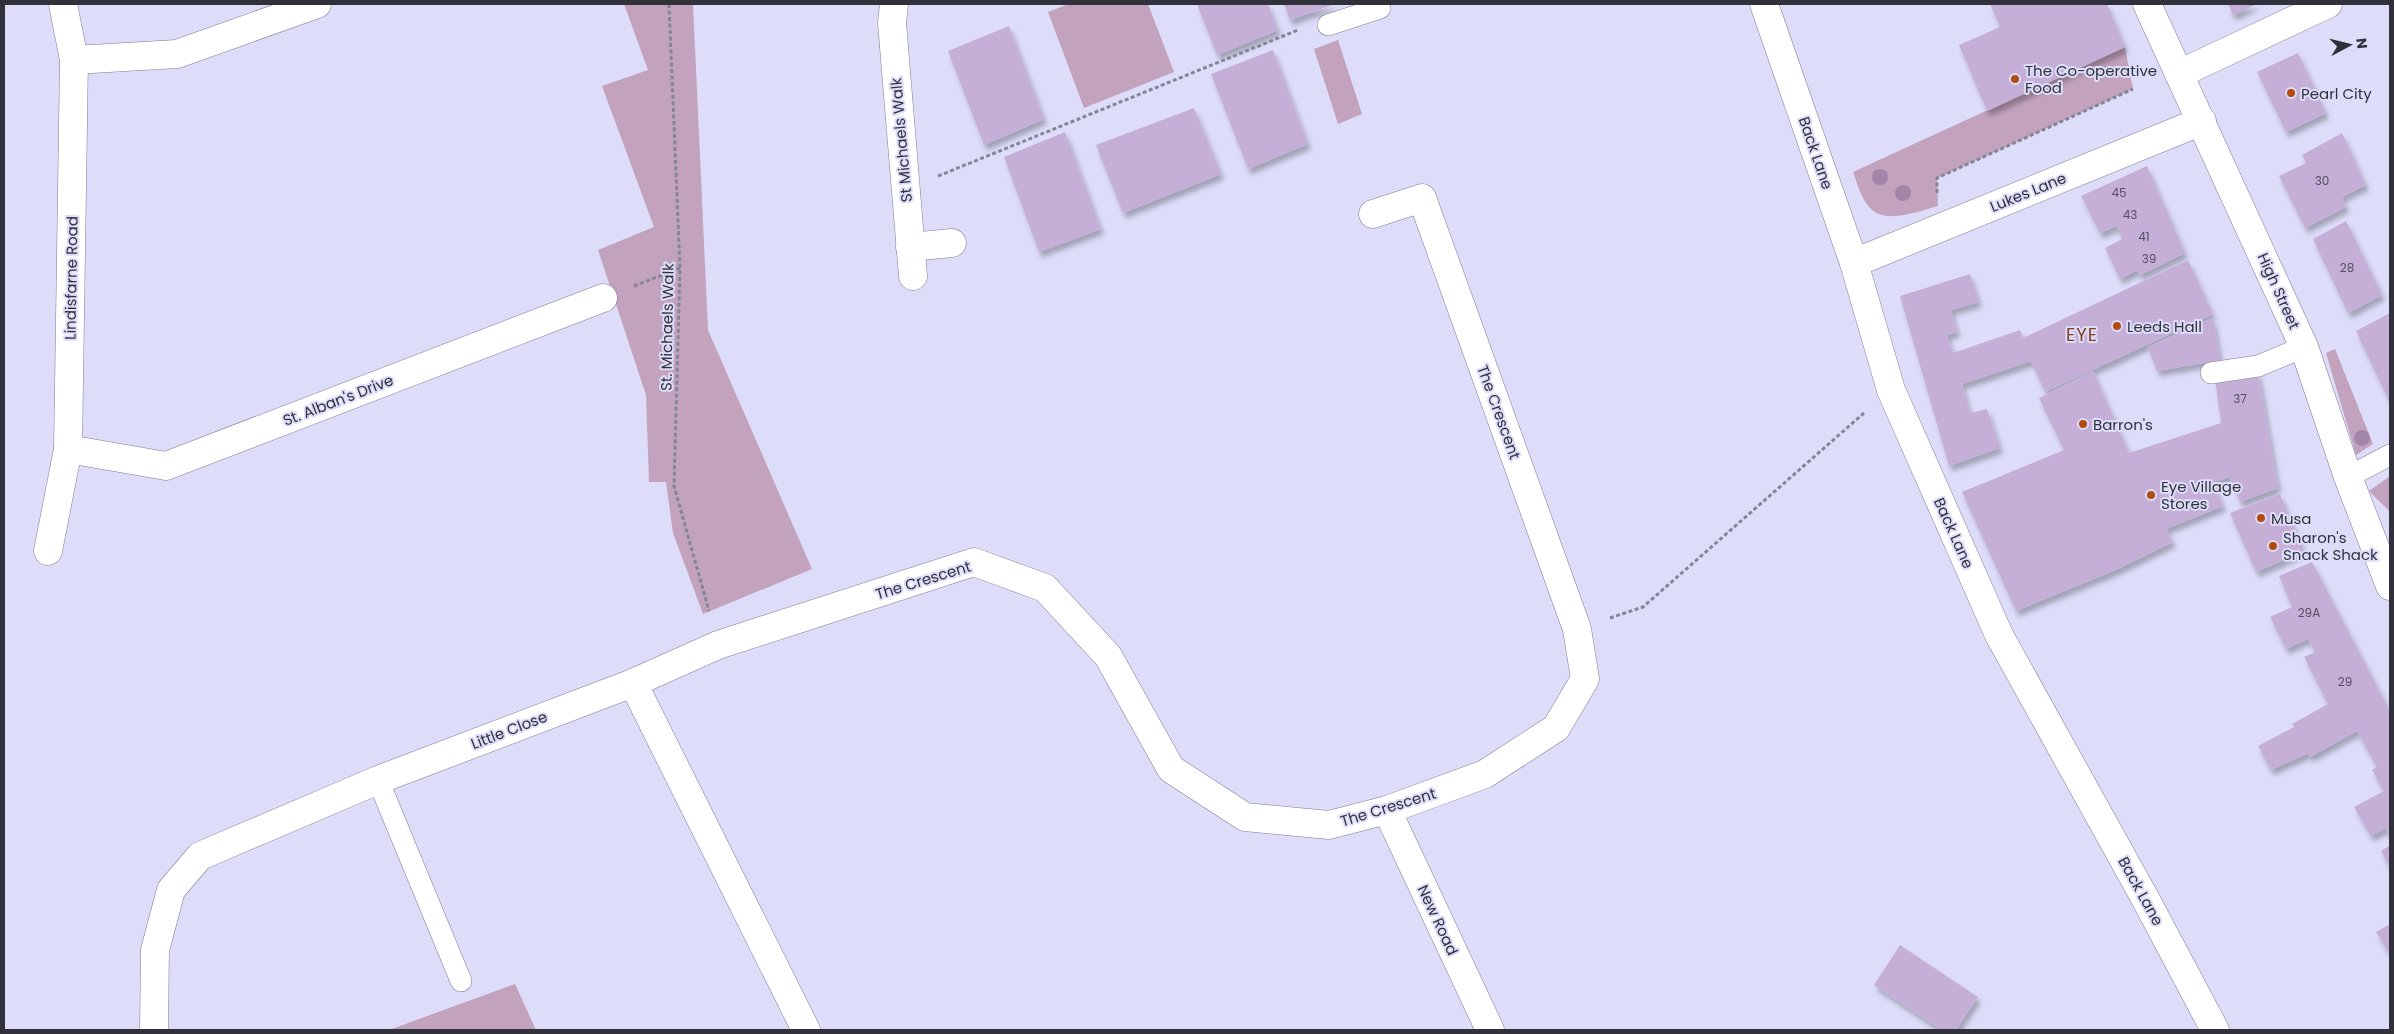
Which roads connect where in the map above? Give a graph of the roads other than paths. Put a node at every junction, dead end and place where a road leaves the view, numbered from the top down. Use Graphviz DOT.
graph roads {
  1 [pos="64,4"];
  2 [pos="317,4"];
  3 [pos="894,4"];
  4 [pos="1764,4"];
  5 [pos="2147,4"];
  6 [pos="2328,4"];
  7 [pos="1380,8"];
  8 [pos="1328,25"];
  9 [pos="74,60"];
  10 [pos="2179,74"];
  11 [pos="2202,122"];
  12 [pos="1374,214"];
  13 [pos="952,243"];
  14 [pos="910,247"];
  15 [pos="1854,263"];
  16 [pos="913,276"];
  17 [pos="603,298"];
  18 [pos="2304,347"];
  19 [pos="2211,373"];
  20 [pos="68,450"];
  21 [pos="2390,455"];
  22 [pos="2348,477"];
  23 [pos="48,551"];
  24 [pos="2390,586"];
  25 [pos="633,683"];
  26 [pos="378,780"];
  27 [pos="1387,810"];
  28 [pos="461,981"];
  29 [pos="154,1030"];
  30 [pos="806,1030"];
  31 [pos="1490,1030"];
  32 [pos="2215,1030"];
  1 -- 9 [label="street, Lindisfarne Road"];
  2 -- 9 [label="street"];
  3 -- 14 [label="street, St Michaels Walk"];
  4 -- 15 [label="street, Back Lane"];
  5 -- 10 [label="street, High Street"];
  6 -- 10 [label="street"];
  7 -- 8 [label="lane"];
  9 -- 20 [label="street, Lindisfarne Road"];
  10 -- 11 [label="street, High Street"];
  11 -- 15 [label="street, Lukes Lane"];
  11 -- 18 [label="street, High Street"];
  12 -- 27 [label="street, The Crescent"];
  13 -- 14 [label="street"];
  14 -- 16 [label="street, St Michaels Walk"];
  15 -- 32 [label="street, Back Lane"];
  17 -- 20 [label="street, St. Alban's Drive"];
  18 -- 19 [label="lane"];
  18 -- 22 [label="street, High Street"];
  20 -- 23 [label="street, Lindisfarne Road"];
  21 -- 22 [label="lane"];
  22 -- 24 [label="street, High Street"];
  25 -- 26 [label="street, Little Close"];
  25 -- 27 [label="street, The Crescent"];
  25 -- 30 [label="street"];
  26 -- 28 [label="lane"];
  26 -- 29 [label="street, Little Close"];
  27 -- 31 [label="street, New Road"];
}
